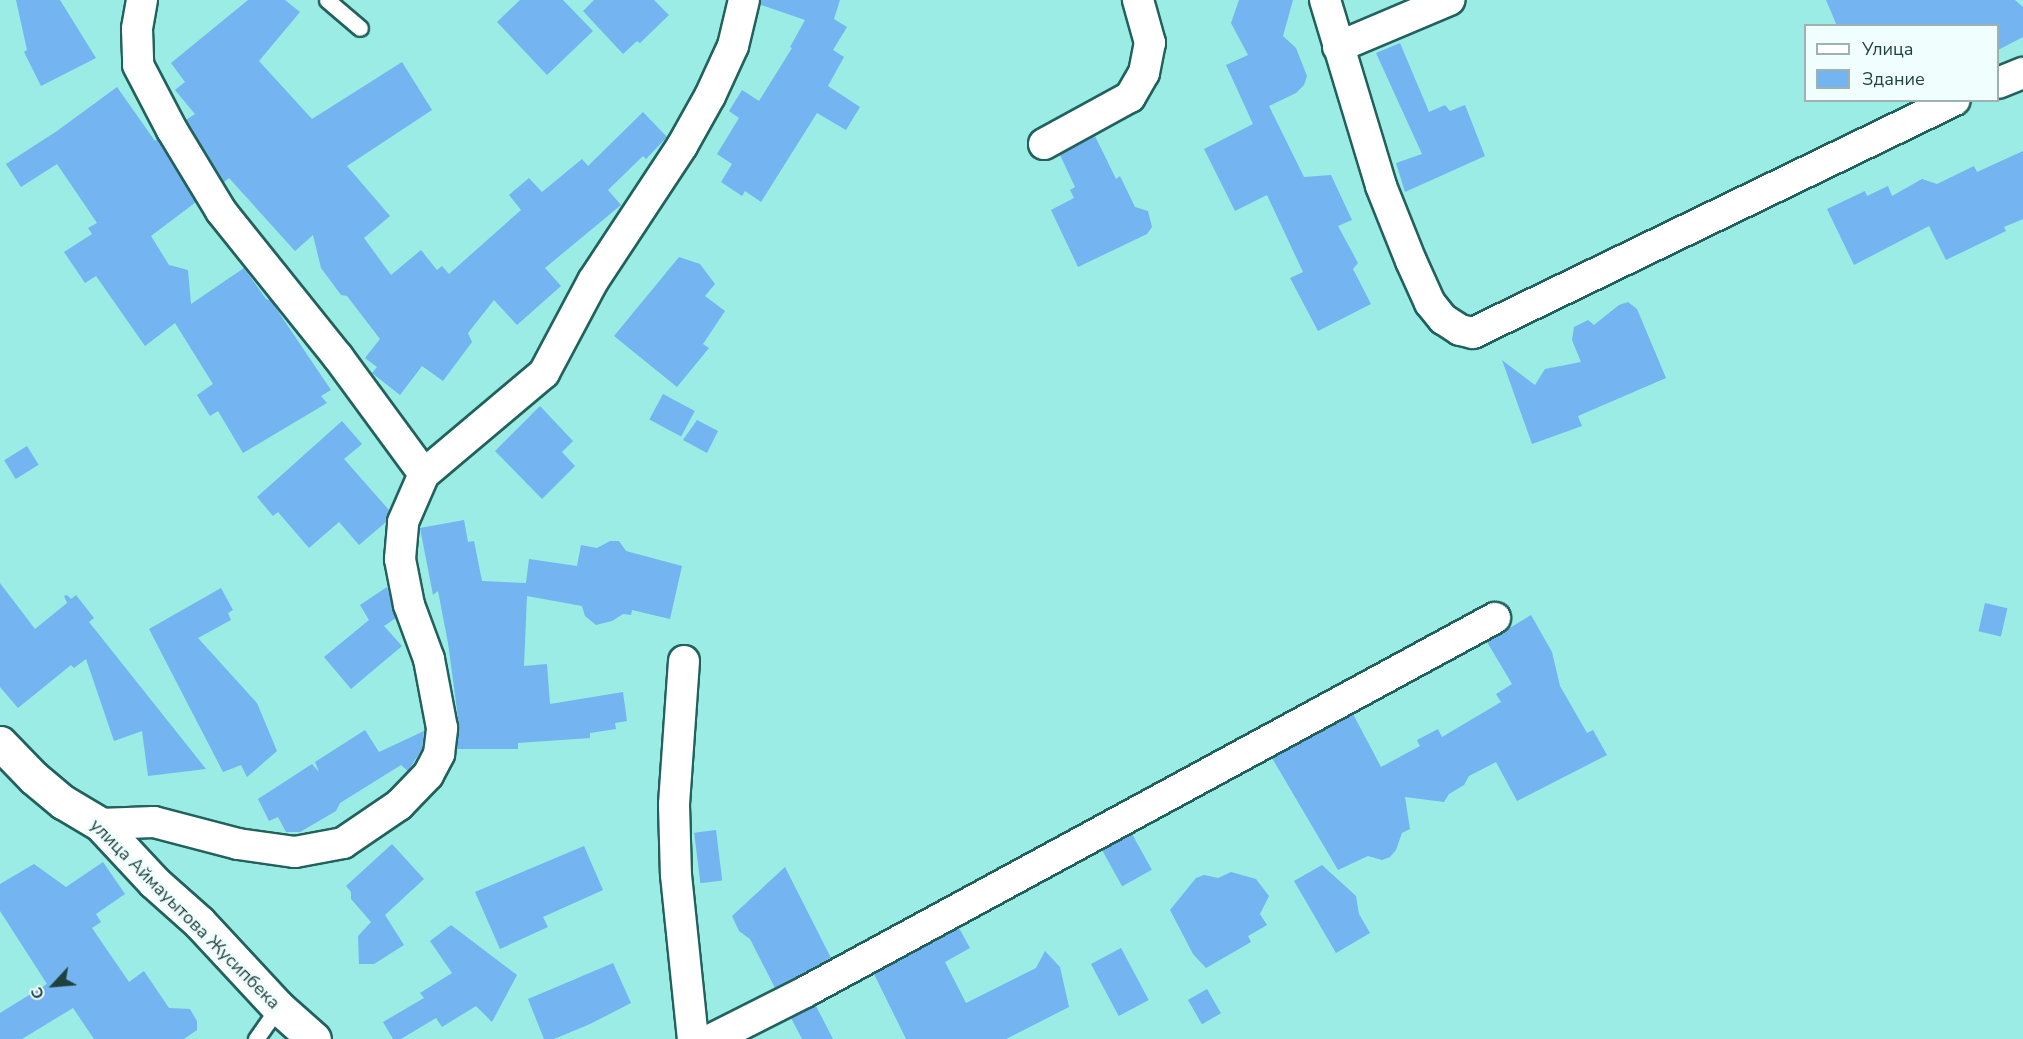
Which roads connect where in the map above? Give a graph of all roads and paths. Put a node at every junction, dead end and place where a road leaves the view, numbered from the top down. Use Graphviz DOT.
graph roads {
  1 [pos="142,0"];
  2 [pos="327,0"];
  3 [pos="744,0"];
  4 [pos="1138,0"];
  5 [pos="1325,0"];
  6 [pos="1449,0"];
  7 [pos="360,28"];
  8 [pos="1338,46"];
  9 [pos="2023,74"];
  10 [pos="1999,83"];
  11 [pos="1951,102"];
  12 [pos="1044,144"];
  13 [pos="424,474"];
  14 [pos="1495,618"];
  15 [pos="684,661"];
  16 [pos="0,743"];
  17 [pos="100,824"];
  18 [pos="278,1007"];
  19 [pos="256,1039"];
  20 [pos="314,1039"];
  21 [pos="693,1039"];
  22 [pos="712,1039"];
  1 -- 13 [label="street"];
  2 -- 7 [label="lane"];
  3 -- 13 [label="street"];
  4 -- 12 [label="street"];
  5 -- 8 [label="street"];
  6 -- 8 [label="street"];
  8 -- 11 [label="street"];
  9 -- 10 [label="street"];
  13 -- 17 [label="street"];
  14 -- 22 [label="street"];
  15 -- 21 [label="street"];
  16 -- 17 [label="street, улица Аймауытова Жусипбека"];
  17 -- 18 [label="street, улица Аймауытова Жусипбека"];
  18 -- 19 [label="lane"];
  18 -- 20 [label="street, улица Аймауытова Жусипбека"];
}
